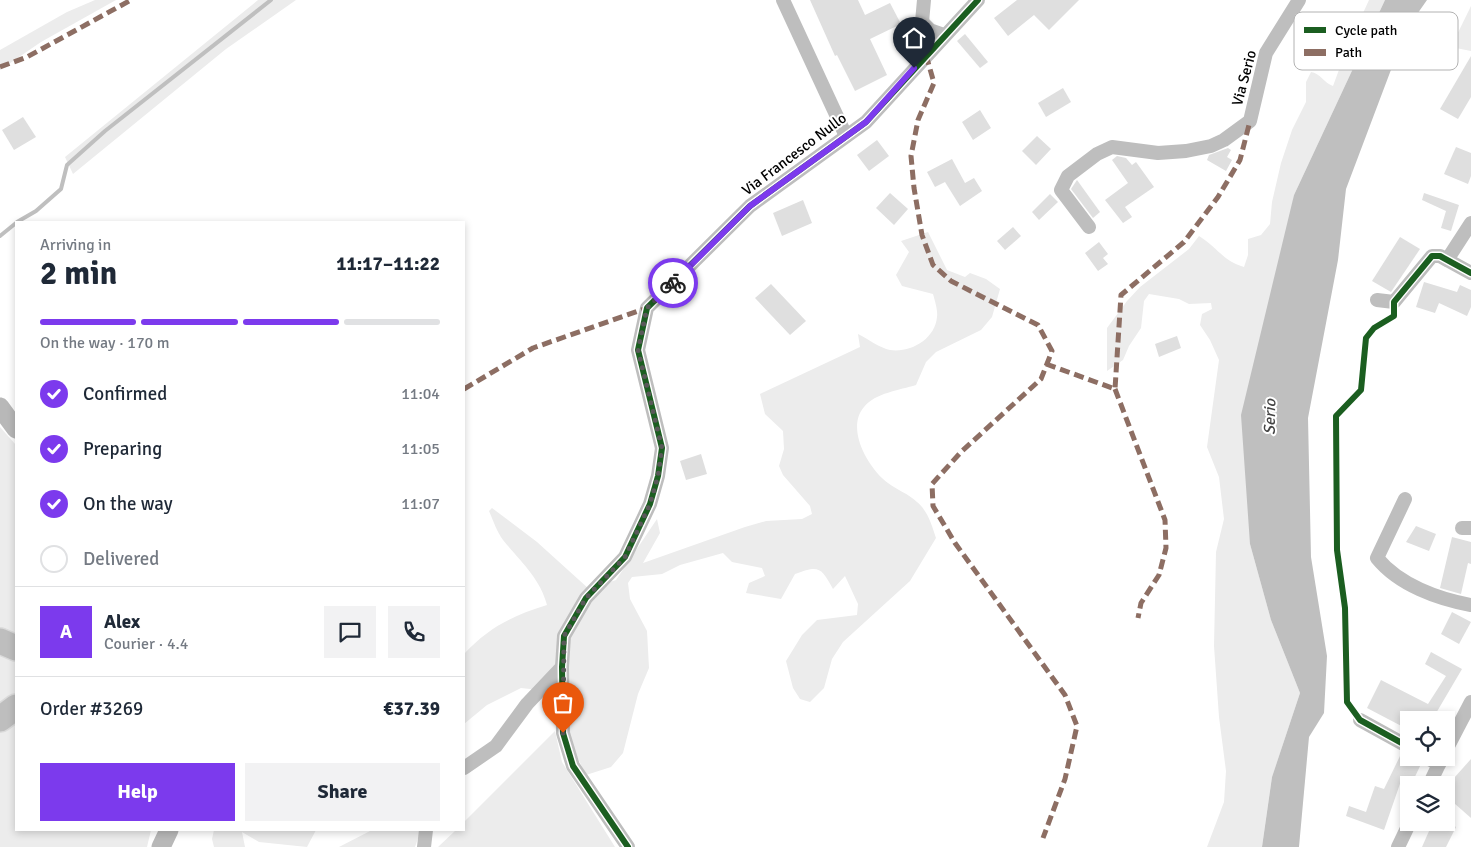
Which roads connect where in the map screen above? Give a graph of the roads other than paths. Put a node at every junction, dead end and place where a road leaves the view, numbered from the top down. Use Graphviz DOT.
graph roads {
  1 [pos="783,0"];
  2 [pos="924,0"];
  3 [pos="978,0"];
  4 [pos="1299,0"];
  5 [pos="922,22"];
  6 [pos="944,35"];
  7 [pos="926,55"];
  8 [pos="846,136"];
  9 [pos="1471,223"];
  10 [pos="1089,228"];
  11 [pos="1447,260"];
  12 [pos="1471,273"];
  13 [pos="1377,300"];
  14 [pos="0,407"];
  15 [pos="15,428"];
  16 [pos="1405,499"];
  17 [pos="1471,605"];
  18 [pos="0,641"];
  19 [pos="15,648"];
  20 [pos="562,667"];
  21 [pos="1471,702"];
  22 [pos="15,708"];
  23 [pos="0,719"];
  24 [pos="1360,720"];
  25 [pos="1467,720"];
  26 [pos="1455,737"];
  27 [pos="1400,743"];
  28 [pos="465,767"];
  29 [pos="158,831"];
  30 [pos="168,831"];
  31 [pos="426,831"];
  32 [pos="1406,831"];
  33 [pos="155,847"];
  34 [pos="162,847"];
  35 [pos="424,847"];
  36 [pos="628,847"];
  37 [pos="1398,847"];
  1 -- 8 [label="street"];
  2 -- 5 [label="street"];
  3 -- 6 [label="street, Via Francesco Nullo"];
  4 -- 10 [label="street, Via Serio"];
  5 -- 6 [label="street"];
  5 -- 7 [label="street"];
  6 -- 7 [label="street, Via Francesco Nullo"];
  7 -- 8 [label="street, Via Francesco Nullo"];
  8 -- 20 [label="street, Via Francesco Nullo"];
  9 -- 11 [label="street"];
  11 -- 12 [label="street"];
  11 -- 13 [label="street"];
  14 -- 15 [label="street"];
  16 -- 17 [label="street"];
  18 -- 19 [label="highway"];
  20 -- 28 [label="street"];
  20 -- 36 [label="street, Via Francesco Nullo"];
  21 -- 25 [label="street"];
  22 -- 23 [label="highway"];
  24 -- 27 [label="street"];
  25 -- 26 [label="street"];
  29 -- 33 [label="street"];
  30 -- 34 [label="street"];
  31 -- 35 [label="street"];
  32 -- 37 [label="street"];
}
